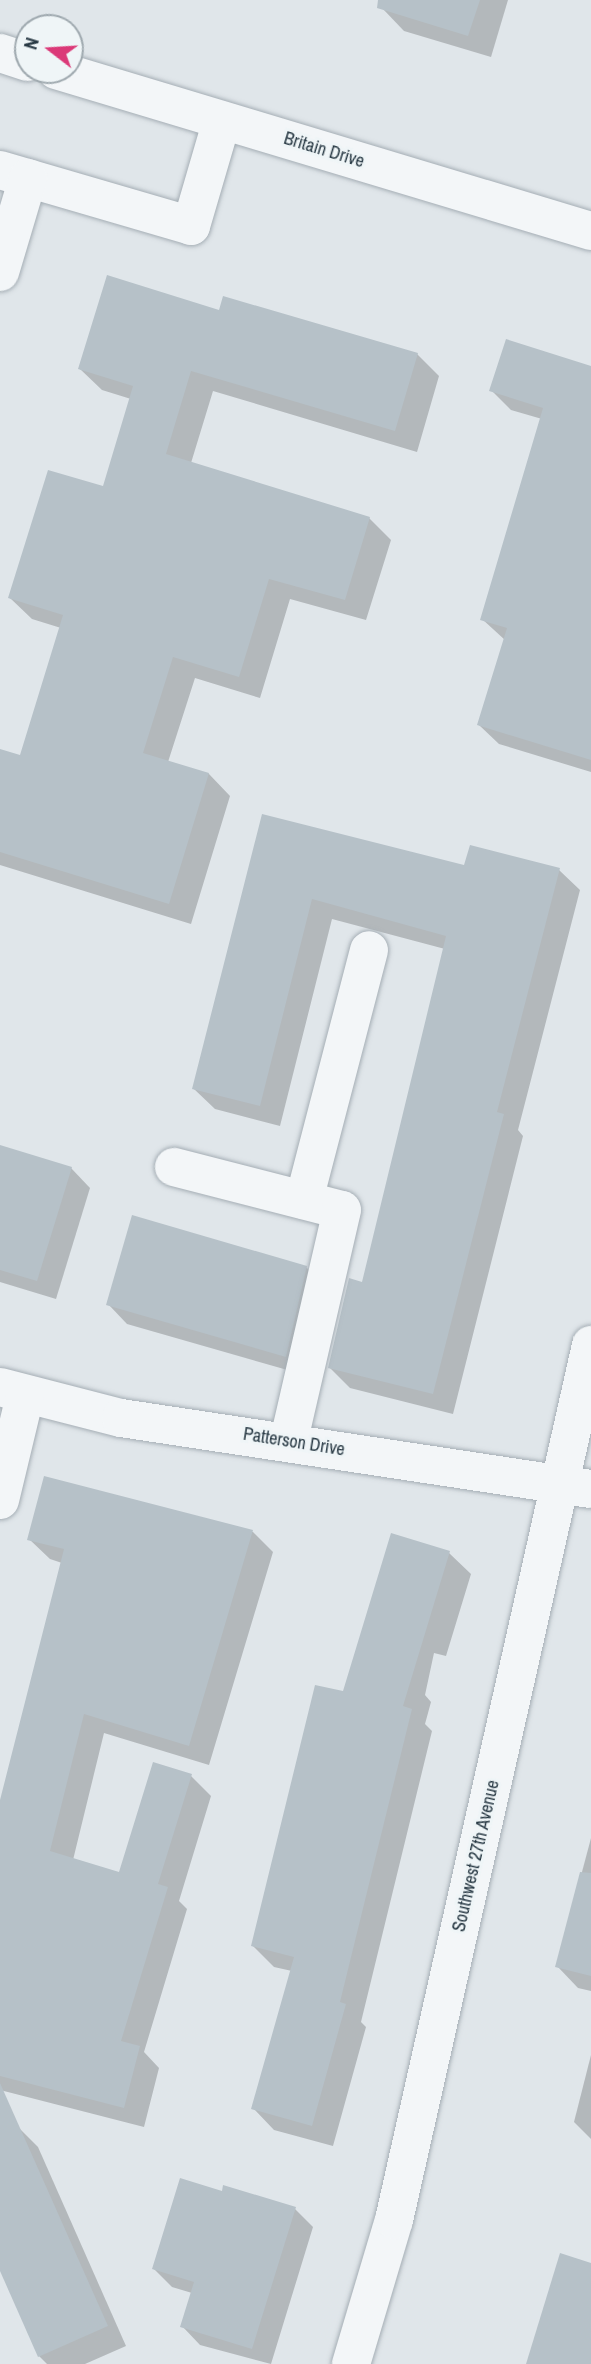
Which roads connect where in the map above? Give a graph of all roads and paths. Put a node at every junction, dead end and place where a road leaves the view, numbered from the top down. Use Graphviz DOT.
graph roads {
  1 [pos="84,78"];
  2 [pos="222,120"];
  3 [pos="14,174"];
  4 [pos="591,231"];
  5 [pos="0,272"];
  6 [pos="369,950"];
  7 [pos="174,1167"];
  8 [pos="304,1200"];
  9 [pos="591,1345"];
  10 [pos="12,1391"];
  11 [pos="289,1440"];
  12 [pos="576,1487"];
  13 [pos="0,1500"];
  14 [pos="351,2364"];
  1 -- 2 [label="street, Britain Drive"];
  2 -- 3 [label="street"];
  2 -- 4 [label="street, Britain Drive"];
  3 -- 5 [label="street"];
  6 -- 8 [label="street"];
  7 -- 8 [label="street"];
  8 -- 11 [label="street"];
  9 -- 12 [label="street, Southwest 27th Avenue"];
  10 -- 11 [label="street, Patterson Drive"];
  10 -- 13 [label="street"];
  11 -- 12 [label="street, Patterson Drive"];
  12 -- 14 [label="street, Southwest 27th Avenue"];
}
